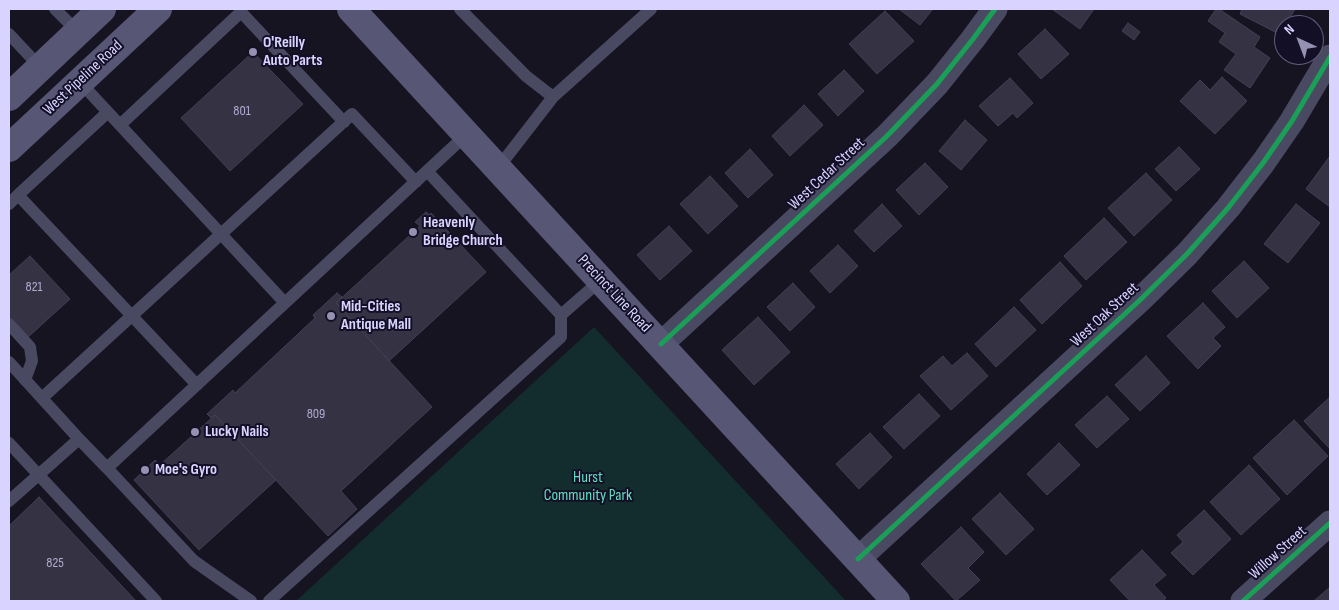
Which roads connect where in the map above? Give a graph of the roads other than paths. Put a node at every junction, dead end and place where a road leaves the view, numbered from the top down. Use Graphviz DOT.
graph roads {
  1 [pos="55,9"];
  2 [pos="102,9"];
  3 [pos="158,9"];
  4 [pos="351,9"];
  5 [pos="460,9"];
  6 [pos="651,9"];
  7 [pos="995,9"];
  8 [pos="77,32"];
  9 [pos="9,34"];
  10 [pos="1330,56"];
  11 [pos="40,67"];
  12 [pos="80,82"];
  13 [pos="9,97"];
  14 [pos="553,97"];
  15 [pos="108,112"];
  16 [pos="344,122"];
  17 [pos="120,125"];
  18 [pos="466,134"];
  19 [pos="9,148"];
  20 [pos="498,168"];
  21 [pos="427,171"];
  22 [pos="416,182"];
  23 [pos="13,199"];
  24 [pos="222,235"];
  25 [pos="601,280"];
  26 [pos="285,303"];
  27 [pos="561,315"];
  28 [pos="132,316"];
  29 [pos="9,324"];
  30 [pos="661,344"];
  31 [pos="9,362"];
  32 [pos="26,380"];
  33 [pos="197,384"];
  34 [pos="42,398"];
  35 [pos="79,440"];
  36 [pos="9,443"];
  37 [pos="107,468"];
  38 [pos="39,476"];
  39 [pos="9,501"];
  40 [pos="1330,523"];
  41 [pos="858,559"];
  42 [pos="156,601"];
  43 [pos="251,601"];
  44 [pos="269,601"];
  45 [pos="896,601"];
  46 [pos="1243,601"];
  1 -- 8 [label="lane"];
  2 -- 8 [label="main road"];
  3 -- 12 [label="main road, West Pipeline Road"];
  4 -- 18 [label="main road, Precinct Line Road"];
  5 -- 14 [label="lane"];
  6 -- 14 [label="lane"];
  7 -- 30 [label="street, West Cedar Street"];
  8 -- 11 [label="main road"];
  9 -- 11 [label="lane"];
  10 -- 41 [label="street, West Oak Street"];
  11 -- 13 [label="main road"];
  12 -- 15 [label="lane"];
  12 -- 19 [label="main road, West Pipeline Road"];
  14 -- 20 [label="lane"];
  15 -- 17 [label="lane"];
  15 -- 23 [label="lane"];
  16 -- 17 [label="lane"];
  16 -- 22 [label="lane"];
  16 -- 24 [label="lane"];
  17 -- 24 [label="lane"];
  18 -- 20 [label="main road, Precinct Line Road"];
  18 -- 21 [label="lane"];
  20 -- 25 [label="main road, Precinct Line Road"];
  21 -- 22 [label="lane"];
  21 -- 27 [label="lane"];
  22 -- 26 [label="lane"];
  23 -- 28 [label="lane"];
  24 -- 26 [label="lane"];
  24 -- 28 [label="lane"];
  25 -- 27 [label="lane"];
  25 -- 30 [label="main road, Precinct Line Road"];
  26 -- 33 [label="lane"];
  27 -- 44 [label="lane"];
  28 -- 33 [label="lane"];
  28 -- 34 [label="lane"];
  29 -- 32 [label="lane"];
  30 -- 41 [label="main road, Precinct Line Road"];
  31 -- 32 [label="lane"];
  32 -- 34 [label="lane"];
  33 -- 37 [label="lane"];
  34 -- 35 [label="lane"];
  35 -- 37 [label="lane"];
  35 -- 38 [label="lane"];
  36 -- 38 [label="lane"];
  37 -- 43 [label="lane"];
  38 -- 39 [label="lane"];
  38 -- 42 [label="lane"];
  40 -- 46 [label="street, Willow Street"];
  41 -- 45 [label="main road, Precinct Line Road"];
}
